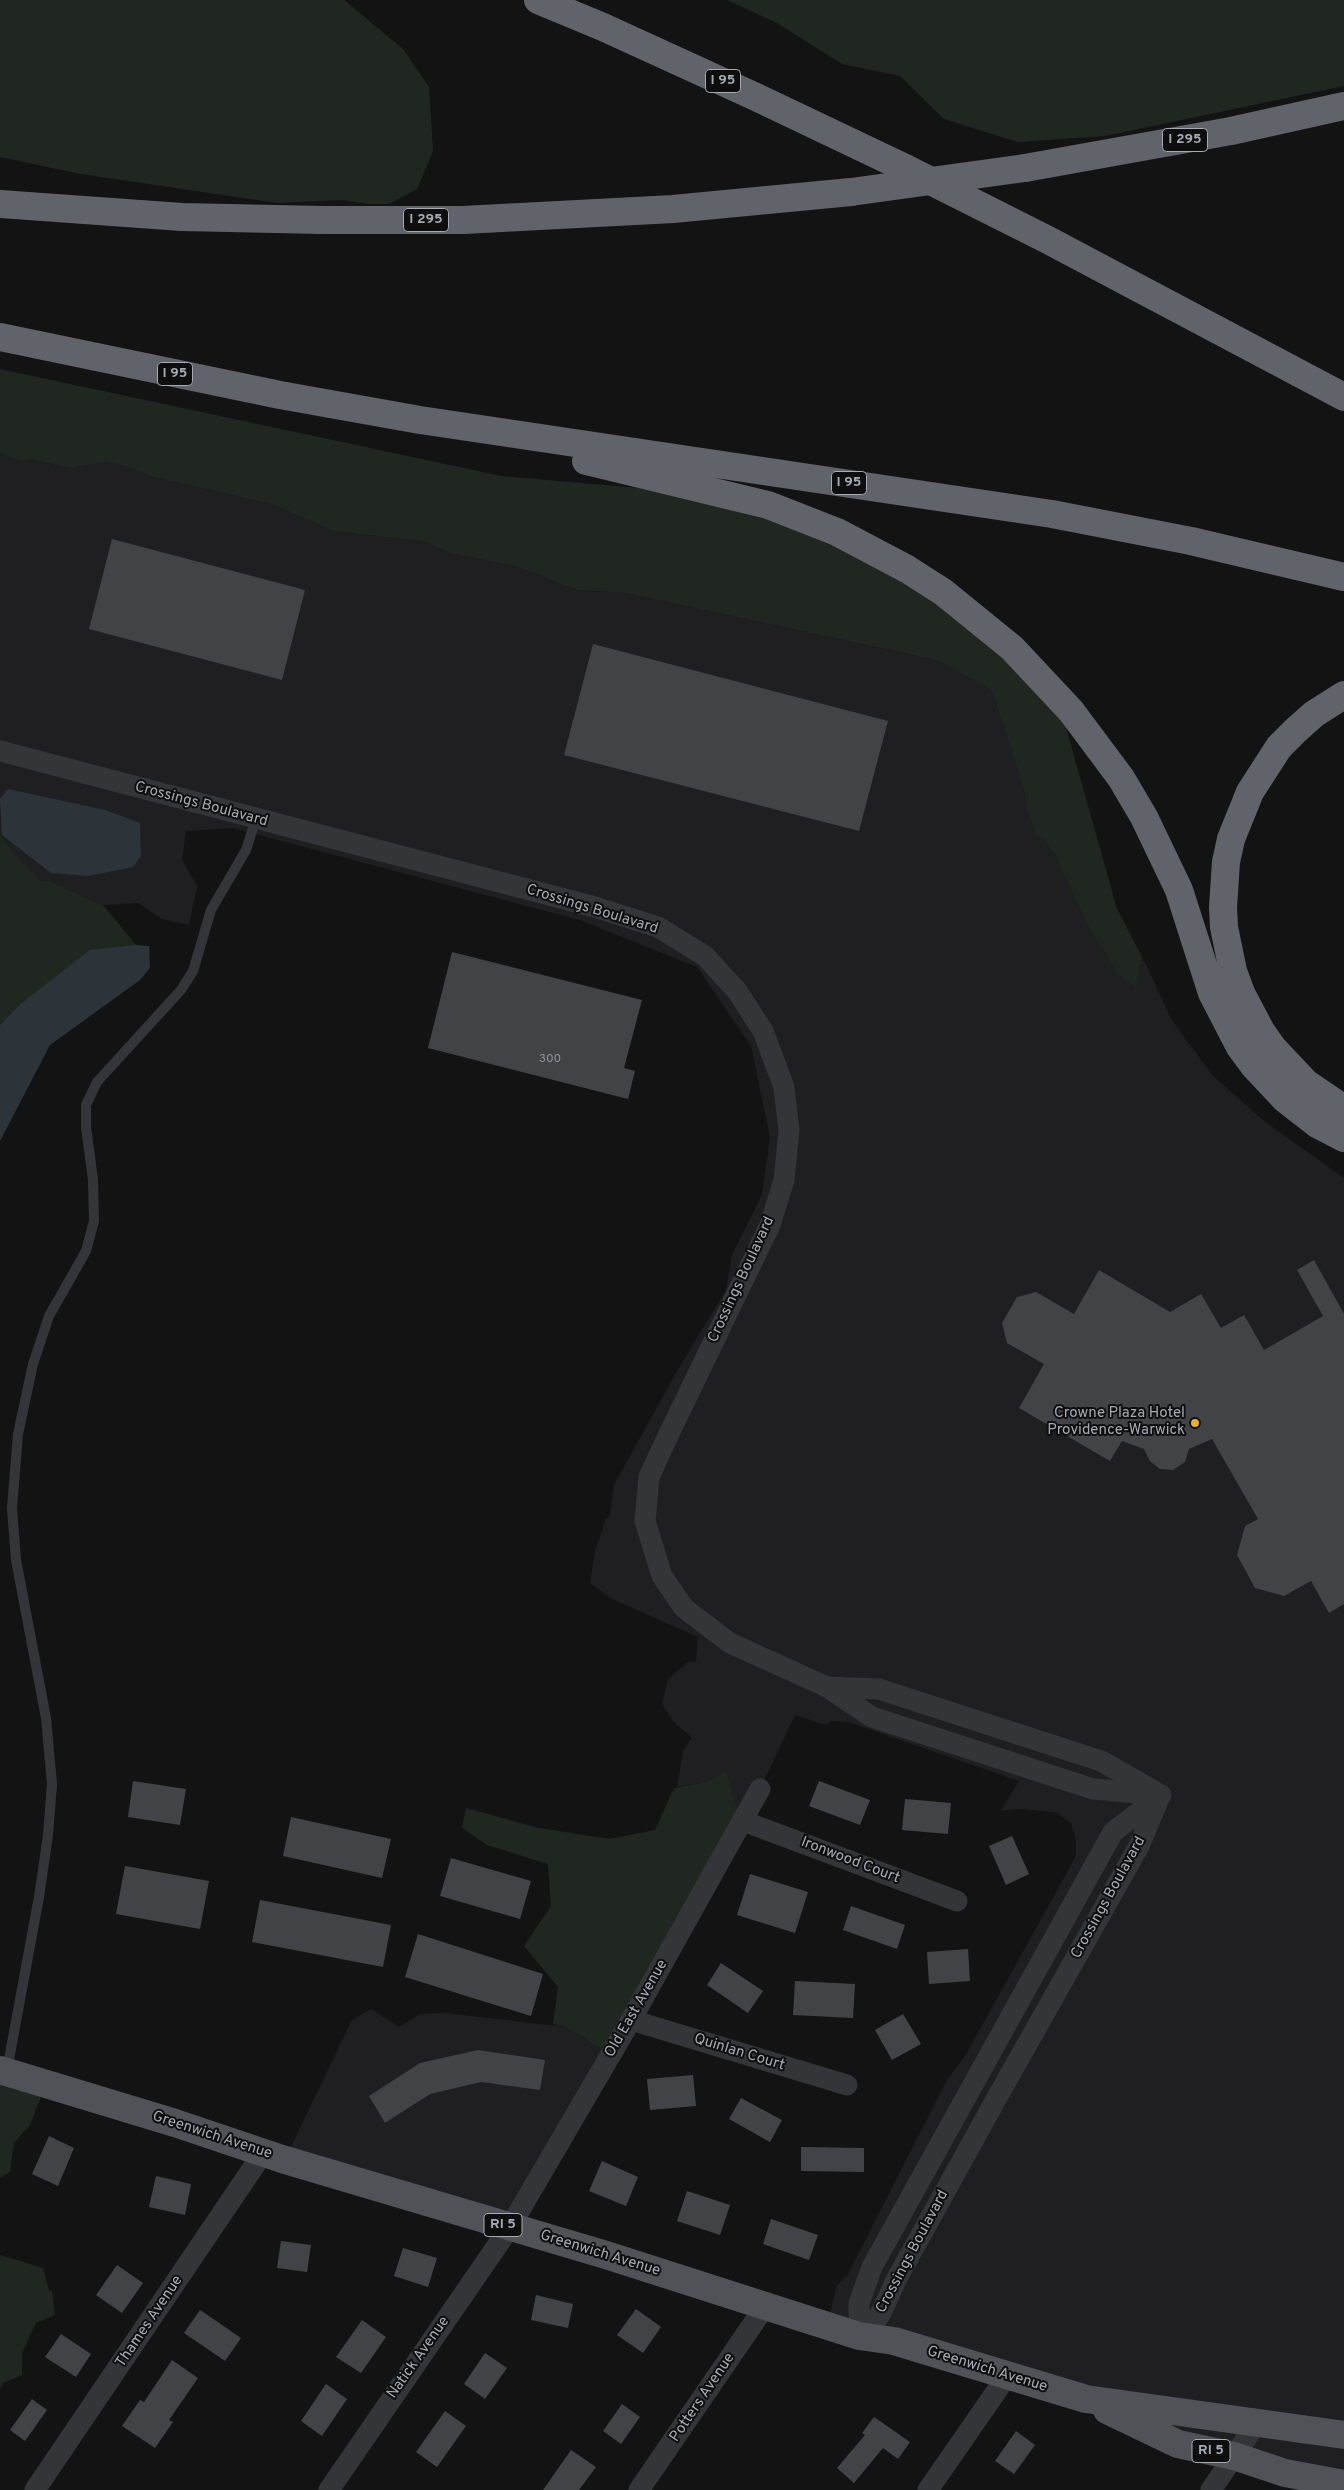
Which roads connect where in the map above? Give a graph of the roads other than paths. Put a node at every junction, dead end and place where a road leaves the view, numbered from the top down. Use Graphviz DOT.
graph roads {
  1 [pos="538,0"];
  2 [pos="1344,106"];
  3 [pos="0,204"];
  4 [pos="0,337"];
  5 [pos="1344,397"];
  6 [pos="351,408"];
  7 [pos="1344,577"];
  8 [pos="1344,695"];
  9 [pos="0,750"];
  10 [pos="256,819"];
  11 [pos="1344,1108"];
  12 [pos="1344,1138"];
  13 [pos="827,1687"];
  14 [pos="760,1789"];
  15 [pos="1161,1795"];
  16 [pos="742,1821"];
  17 [pos="956,1901"];
  18 [pos="631,2020"];
  19 [pos="3,2071"];
  20 [pos="847,2085"];
  21 [pos="263,2153"];
  22 [pos="510,2227"];
  23 [pos="766,2306"];
  24 [pos="859,2336"];
  25 [pos="1007,2376"];
  26 [pos="1086,2399"];
  27 [pos="1256,2424"];
  28 [pos="1340,2434"];
  29 [pos="1234,2456"];
  30 [pos="1344,2484"];
  31 [pos="35,2490"];
  32 [pos="329,2490"];
  33 [pos="639,2490"];
  34 [pos="928,2490"];
  35 [pos="1211,2490"];
  1 -- 5 [label="highway, I 95"];
  2 -- 3 [label="highway, I 295, bridge"];
  4 -- 6 [label="highway, I 95"];
  6 -- 7 [label="highway, I 95"];
  6 -- 12 [label="highway"];
  8 -- 11 [label="highway"];
  9 -- 10 [label="street, Crossings Boulavard"];
  10 -- 13 [label="street, Crossings Boulavard"];
  10 -- 19 [label="lane"];
  13 -- 15 [label="street, Crossings Boulavard"];
  13 -- 15 [label="street, Crossings Boulavard"];
  14 -- 16 [label="street, Old East Avenue"];
  15 -- 24 [label="street, Crossings Boulavard"];
  15 -- 24 [label="street, Crossings Boulavard"];
  16 -- 17 [label="street, Ironwood Court"];
  16 -- 18 [label="street, Old East Avenue"];
  18 -- 20 [label="street, Quinlan Court"];
  18 -- 22 [label="street, Old East Avenue"];
  19 -- 21 [label="main road, Greenwich Avenue / RI 5"];
  21 -- 22 [label="main road, Greenwich Avenue / RI 5"];
  21 -- 31 [label="street, Thames Avenue"];
  22 -- 23 [label="main road, Greenwich Avenue / RI 5"];
  22 -- 32 [label="street, Natick Avenue"];
  23 -- 24 [label="main road, Greenwich Avenue / RI 5"];
  23 -- 33 [label="street, Potters Avenue"];
  24 -- 25 [label="main road, Greenwich Avenue / RI 5"];
  25 -- 26 [label="main road, Greenwich Avenue / RI 5"];
  25 -- 34 [label="street"];
  26 -- 27 [label="main road, Greenwich Avenue / RI 5"];
  26 -- 29 [label="main road, Greenwich Avenue / RI 5"];
  27 -- 28 [label="main road, Greenwich Avenue / RI 5"];
  27 -- 29 [label="street"];
  29 -- 30 [label="main road, Greenwich Avenue / RI 5"];
  29 -- 35 [label="street"];
}
